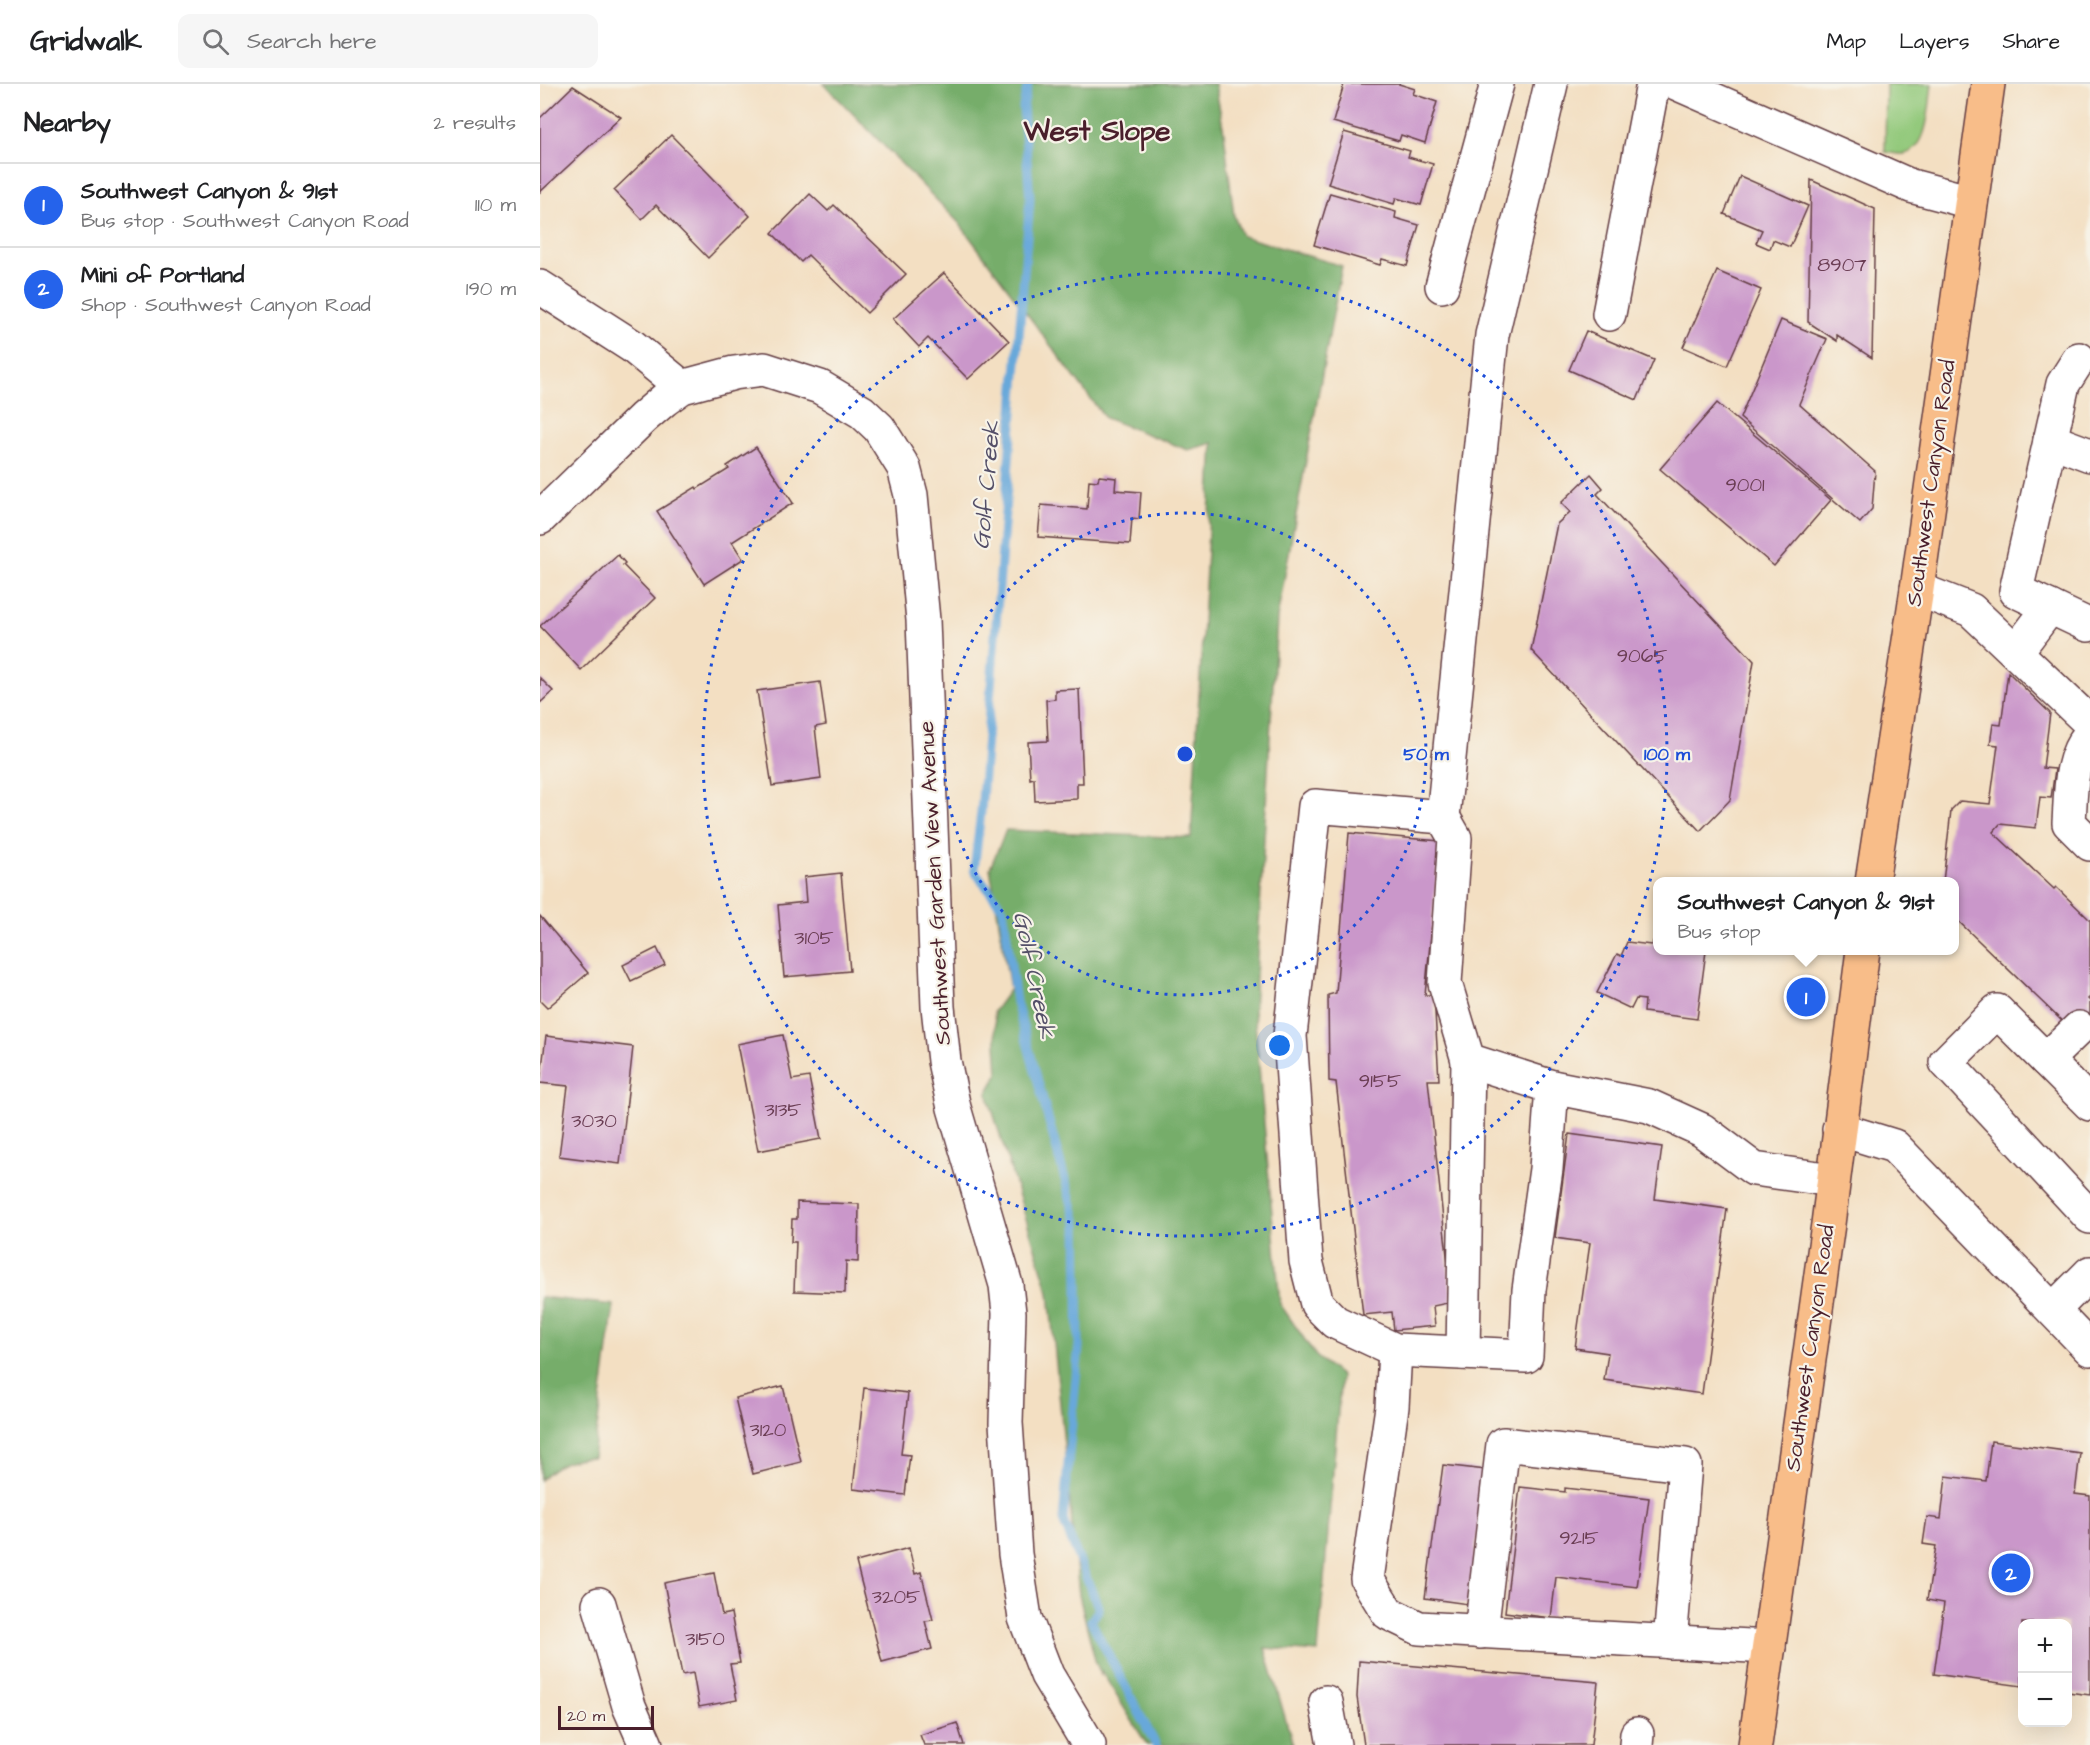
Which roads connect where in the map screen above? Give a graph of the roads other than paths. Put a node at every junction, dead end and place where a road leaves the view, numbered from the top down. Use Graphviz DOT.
graph roads {
  1 [pos="1497,84"];
  2 [pos="1551,84"];
  3 [pos="1653,84"];
  4 [pos="1678,84"];
  5 [pos="1988,84"];
  6 [pos="1971,202"];
  7 [pos="1442,286"];
  8 [pos="540,287"];
  9 [pos="1610,314"];
  10 [pos="2086,353"];
  11 [pos="682,387"];
  12 [pos="2050,440"];
  13 [pos="2090,455"];
  14 [pos="540,518"];
  15 [pos="1917,589"];
  16 [pos="2050,607"];
  17 [pos="2088,625"];
  18 [pos="2016,652"];
  19 [pos="2090,723"];
  20 [pos="2090,734"];
  21 [pos="1443,817"];
  22 [pos="2090,844"];
  23 [pos="1873,877"];
  24 [pos="1862,955"];
  25 [pos="2079,1028"];
  26 [pos="1468,1060"];
  27 [pos="2046,1060"];
  28 [pos="1552,1087"];
  29 [pos="2090,1104"];
  30 [pos="1839,1129"];
  31 [pos="1833,1180"];
  32 [pos="2090,1217"];
  33 [pos="2090,1272"];
  34 [pos="2053,1310"];
  35 [pos="2090,1349"];
  36 [pos="1395,1350"];
  37 [pos="1463,1353"];
  38 [pos="599,1604"];
  39 [pos="1481,1632"];
  40 [pos="1670,1642"];
  41 [pos="1769,1647"];
  42 [pos="1326,1702"];
  43 [pos="646,1745"];
  44 [pos="1089,1745"];
  45 [pos="1334,1745"];
  46 [pos="1755,1745"];
  1 -- 7 [label="street"];
  2 -- 21 [label="street"];
  3 -- 9 [label="street"];
  4 -- 6 [label="street"];
  5 -- 6 [label="main road, Southwest Canyon Road"];
  6 -- 15 [label="main road, Southwest Canyon Road"];
  8 -- 11 [label="street"];
  10 -- 12 [label="street"];
  11 -- 14 [label="street"];
  11 -- 44 [label="street, Southwest Garden View Avenue"];
  12 -- 13 [label="street"];
  12 -- 16 [label="street"];
  15 -- 18 [label="street"];
  15 -- 23 [label="main road, Southwest Canyon Road"];
  16 -- 17 [label="street"];
  16 -- 18 [label="street"];
  18 -- 19 [label="street"];
  20 -- 22 [label="street"];
  21 -- 26 [label="street"];
  21 -- 36 [label="street"];
  24 -- 30 [label="main road, Southwest Canyon Road"];
  25 -- 27 [label="street"];
  26 -- 28 [label="street"];
  26 -- 37 [label="street"];
  27 -- 29 [label="street"];
  27 -- 32 [label="street"];
  28 -- 31 [label="street"];
  28 -- 37 [label="street"];
  30 -- 31 [label="main road, Southwest Canyon Road"];
  30 -- 34 [label="street"];
  31 -- 41 [label="main road, Southwest Canyon Road"];
  33 -- 34 [label="street"];
  34 -- 35 [label="street"];
  36 -- 37 [label="street"];
  36 -- 39 [label="street"];
  38 -- 43 [label="street"];
  39 -- 40 [label="street"];
  39 -- 40 [label="street"];
  40 -- 41 [label="street"];
  41 -- 46 [label="main road, Southwest Canyon Road"];
  42 -- 45 [label="street"];
}
